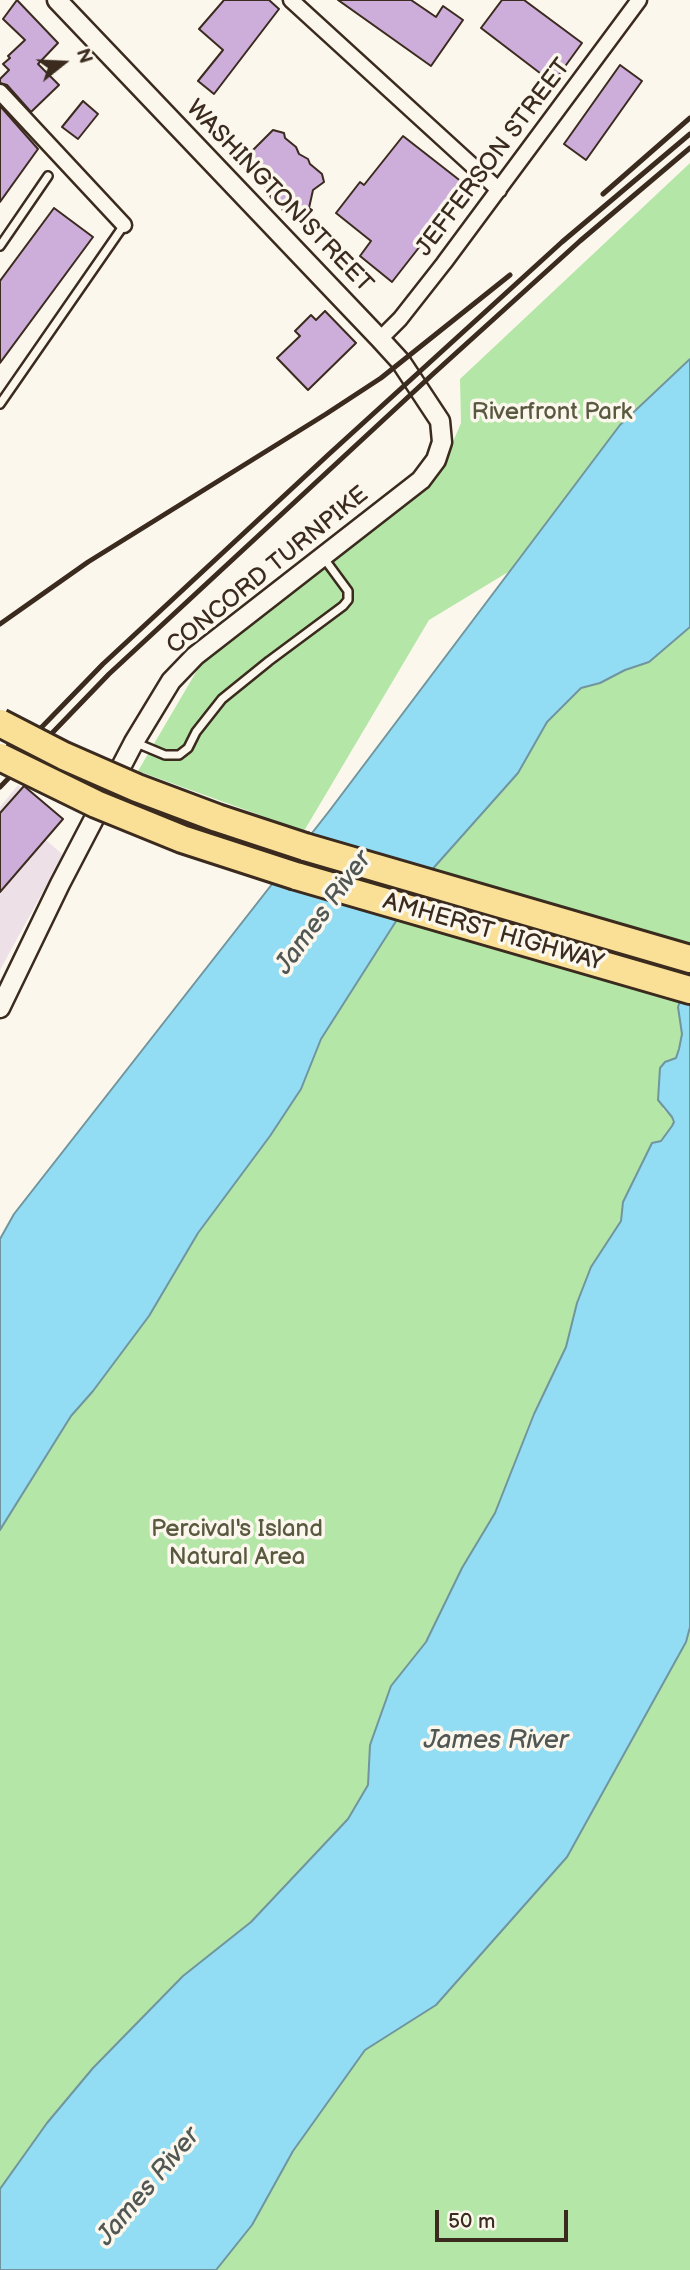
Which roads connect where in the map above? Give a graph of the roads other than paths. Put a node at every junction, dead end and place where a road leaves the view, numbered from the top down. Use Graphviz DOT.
graph roads {
  1 [pos="57,0"];
  2 [pos="291,0"];
  3 [pos="639,0"];
  4 [pos="0,92"];
  5 [pos="48,176"];
  6 [pos="499,190"];
  7 [pos="124,225"];
  8 [pos="0,245"];
  9 [pos="380,339"];
  10 [pos="0,404"];
  11 [pos="442,442"];
  12 [pos="323,556"];
  13 [pos="0,723"];
  14 [pos="134,742"];
  15 [pos="0,757"];
  16 [pos="690,959"];
  17 [pos="690,990"];
  18 [pos="0,1008"];
  1 -- 9 [label="street, WASHINGTON STREET"];
  2 -- 6 [label="street"];
  3 -- 6 [label="street, JEFFERSON STREET"];
  4 -- 7 [label="street"];
  5 -- 8 [label="lane"];
  6 -- 9 [label="street, JEFFERSON STREET"];
  7 -- 10 [label="lane"];
  9 -- 11 [label="street, WASHINGTON STREET"];
  11 -- 12 [label="street, CONCORD TURNPIKE"];
  12 -- 14 [label="street, CONCORD TURNPIKE"];
  12 -- 14 [label="lane"];
  13 -- 16 [label="highway, AMHERST HIGHWAY, bridge"];
  14 -- 18 [label="street, CONCORD TURNPIKE"];
  15 -- 17 [label="highway, AMHERST HIGHWAY, bridge"];
}
